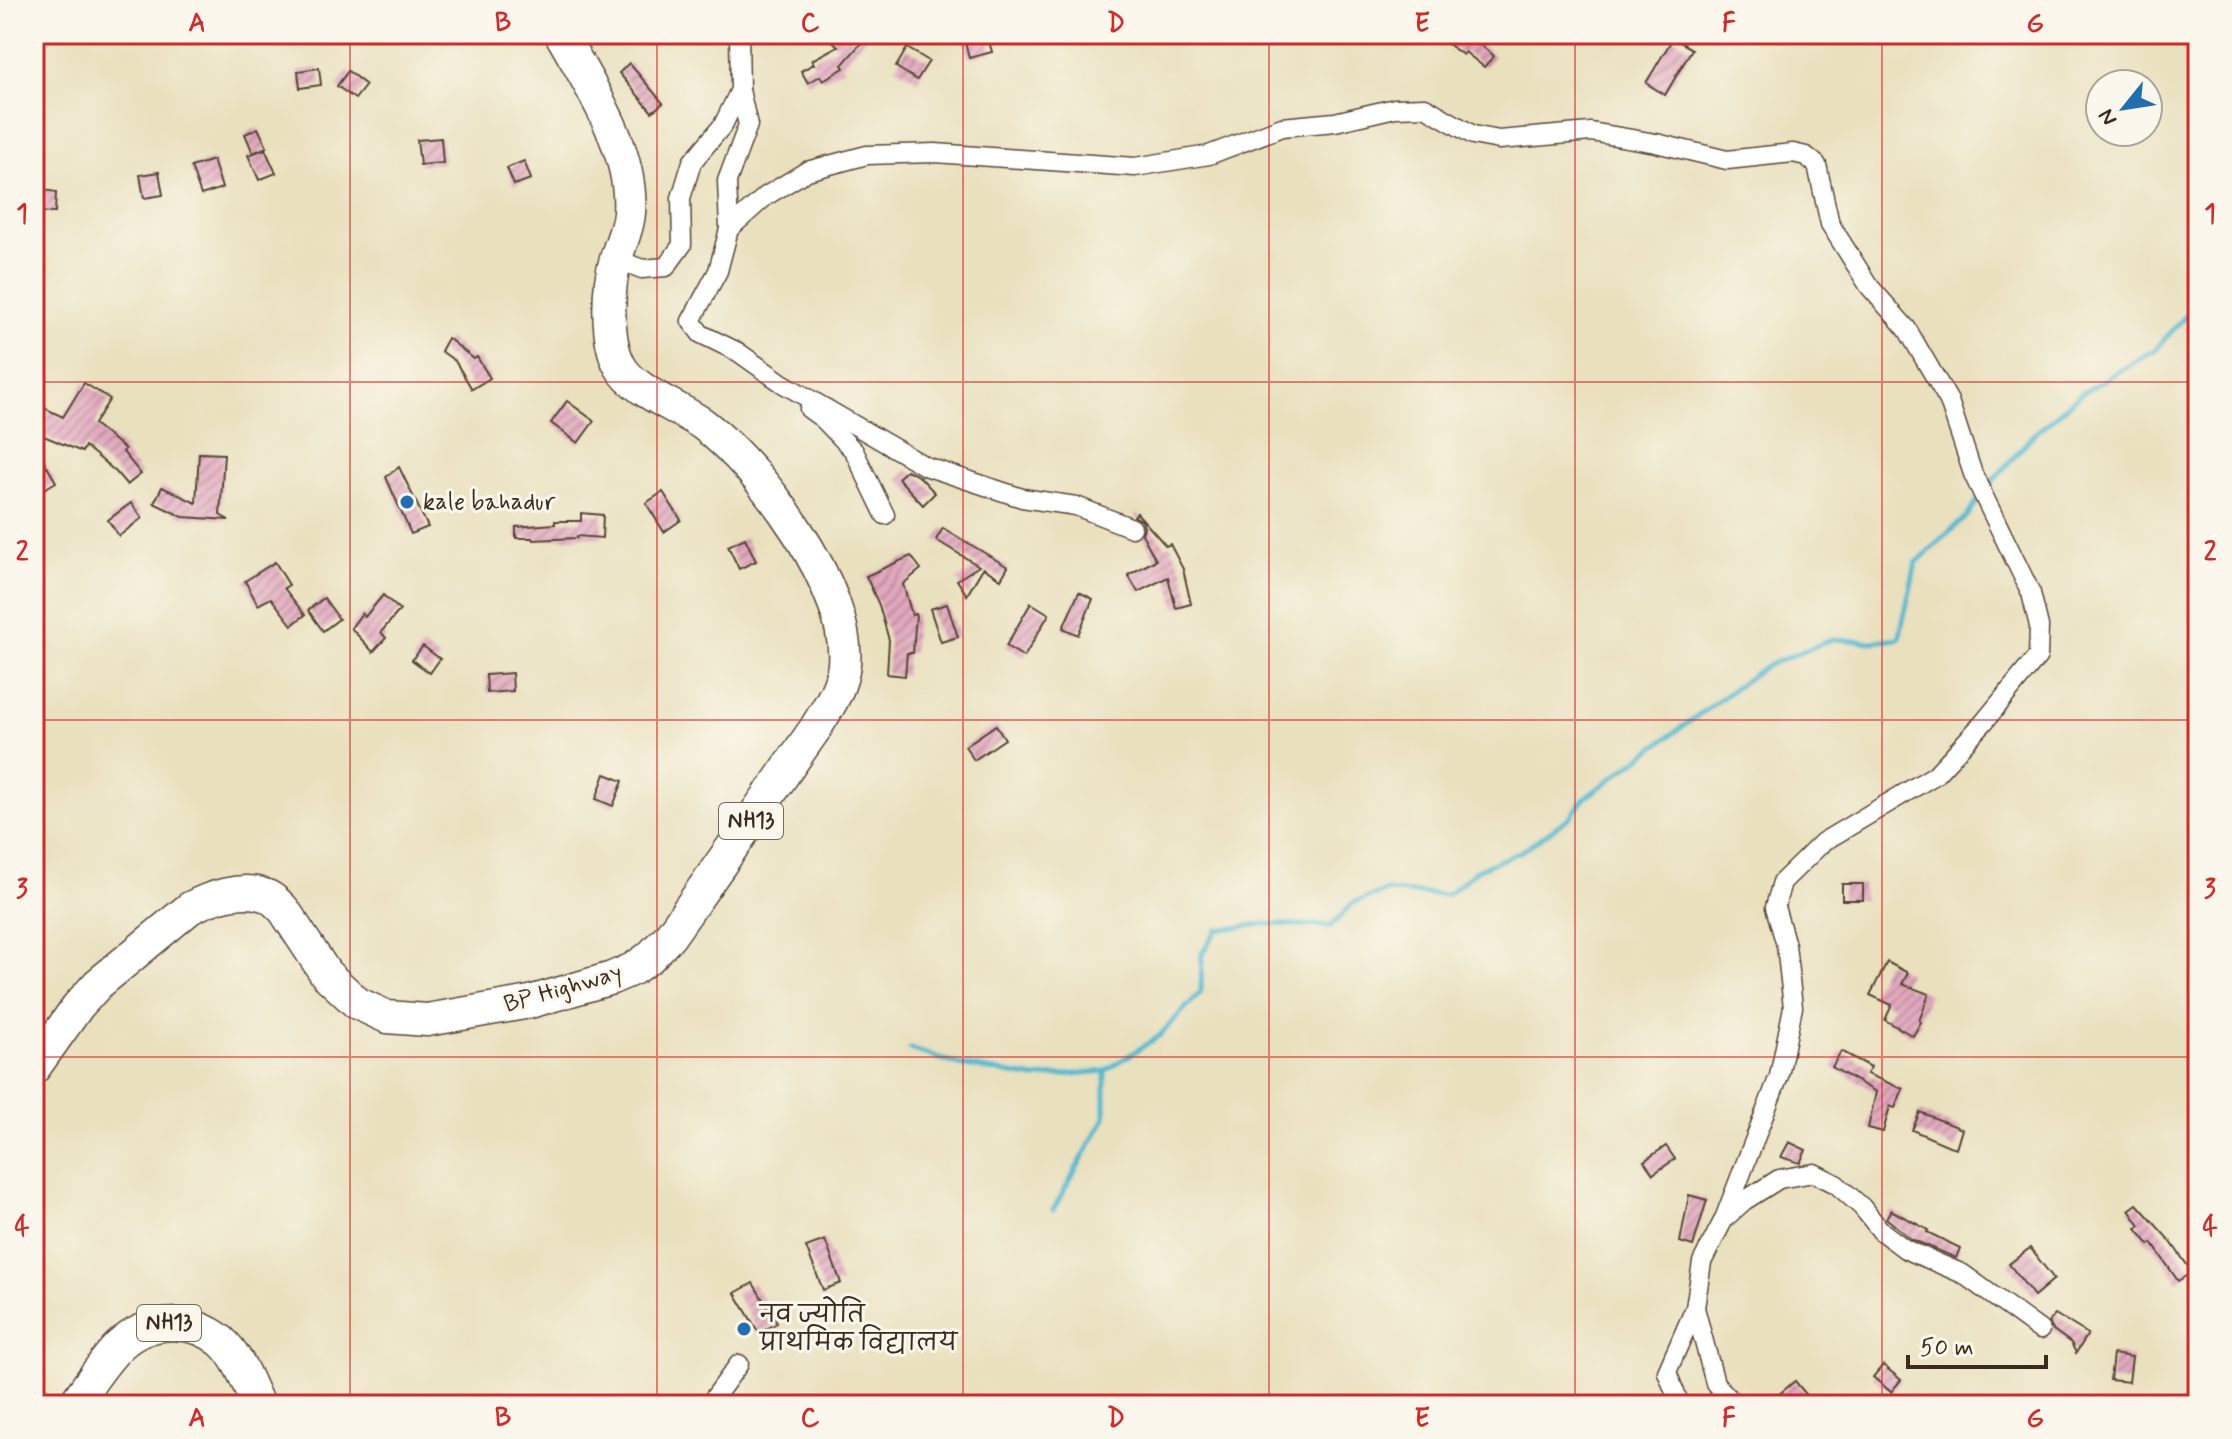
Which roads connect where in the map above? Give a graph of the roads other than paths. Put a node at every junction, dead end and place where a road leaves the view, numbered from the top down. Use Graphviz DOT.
graph roads {
  1 [pos="561,34"];
  2 [pos="739,34"];
  3 [pos="740,90"];
  4 [pos="729,229"];
  5 [pos="616,259"];
  6 [pos="738,352"];
  7 [pos="885,515"];
  8 [pos="1132,528"];
  9 [pos="34,1068"];
  10 [pos="1724,1219"];
  11 [pos="1695,1308"];
  12 [pos="2040,1330"];
  13 [pos="739,1364"];
  14 [pos="74,1405"];
  15 [pos="258,1405"];
  16 [pos="709,1405"];
  17 [pos="1680,1405"];
  18 [pos="1735,1405"];
  1 -- 5 [label="highway, BP Highway / NH13"];
  2 -- 3 [label="street"];
  3 -- 4 [label="street"];
  3 -- 5 [label="street"];
  4 -- 6 [label="street"];
  4 -- 10 [label="street"];
  5 -- 9 [label="highway, BP Highway / NH13"];
  6 -- 7 [label="street"];
  6 -- 8 [label="street"];
  10 -- 11 [label="street"];
  10 -- 12 [label="street"];
  11 -- 17 [label="street"];
  11 -- 18 [label="street"];
  13 -- 16 [label="street"];
  14 -- 15 [label="highway, NH13"];
}
